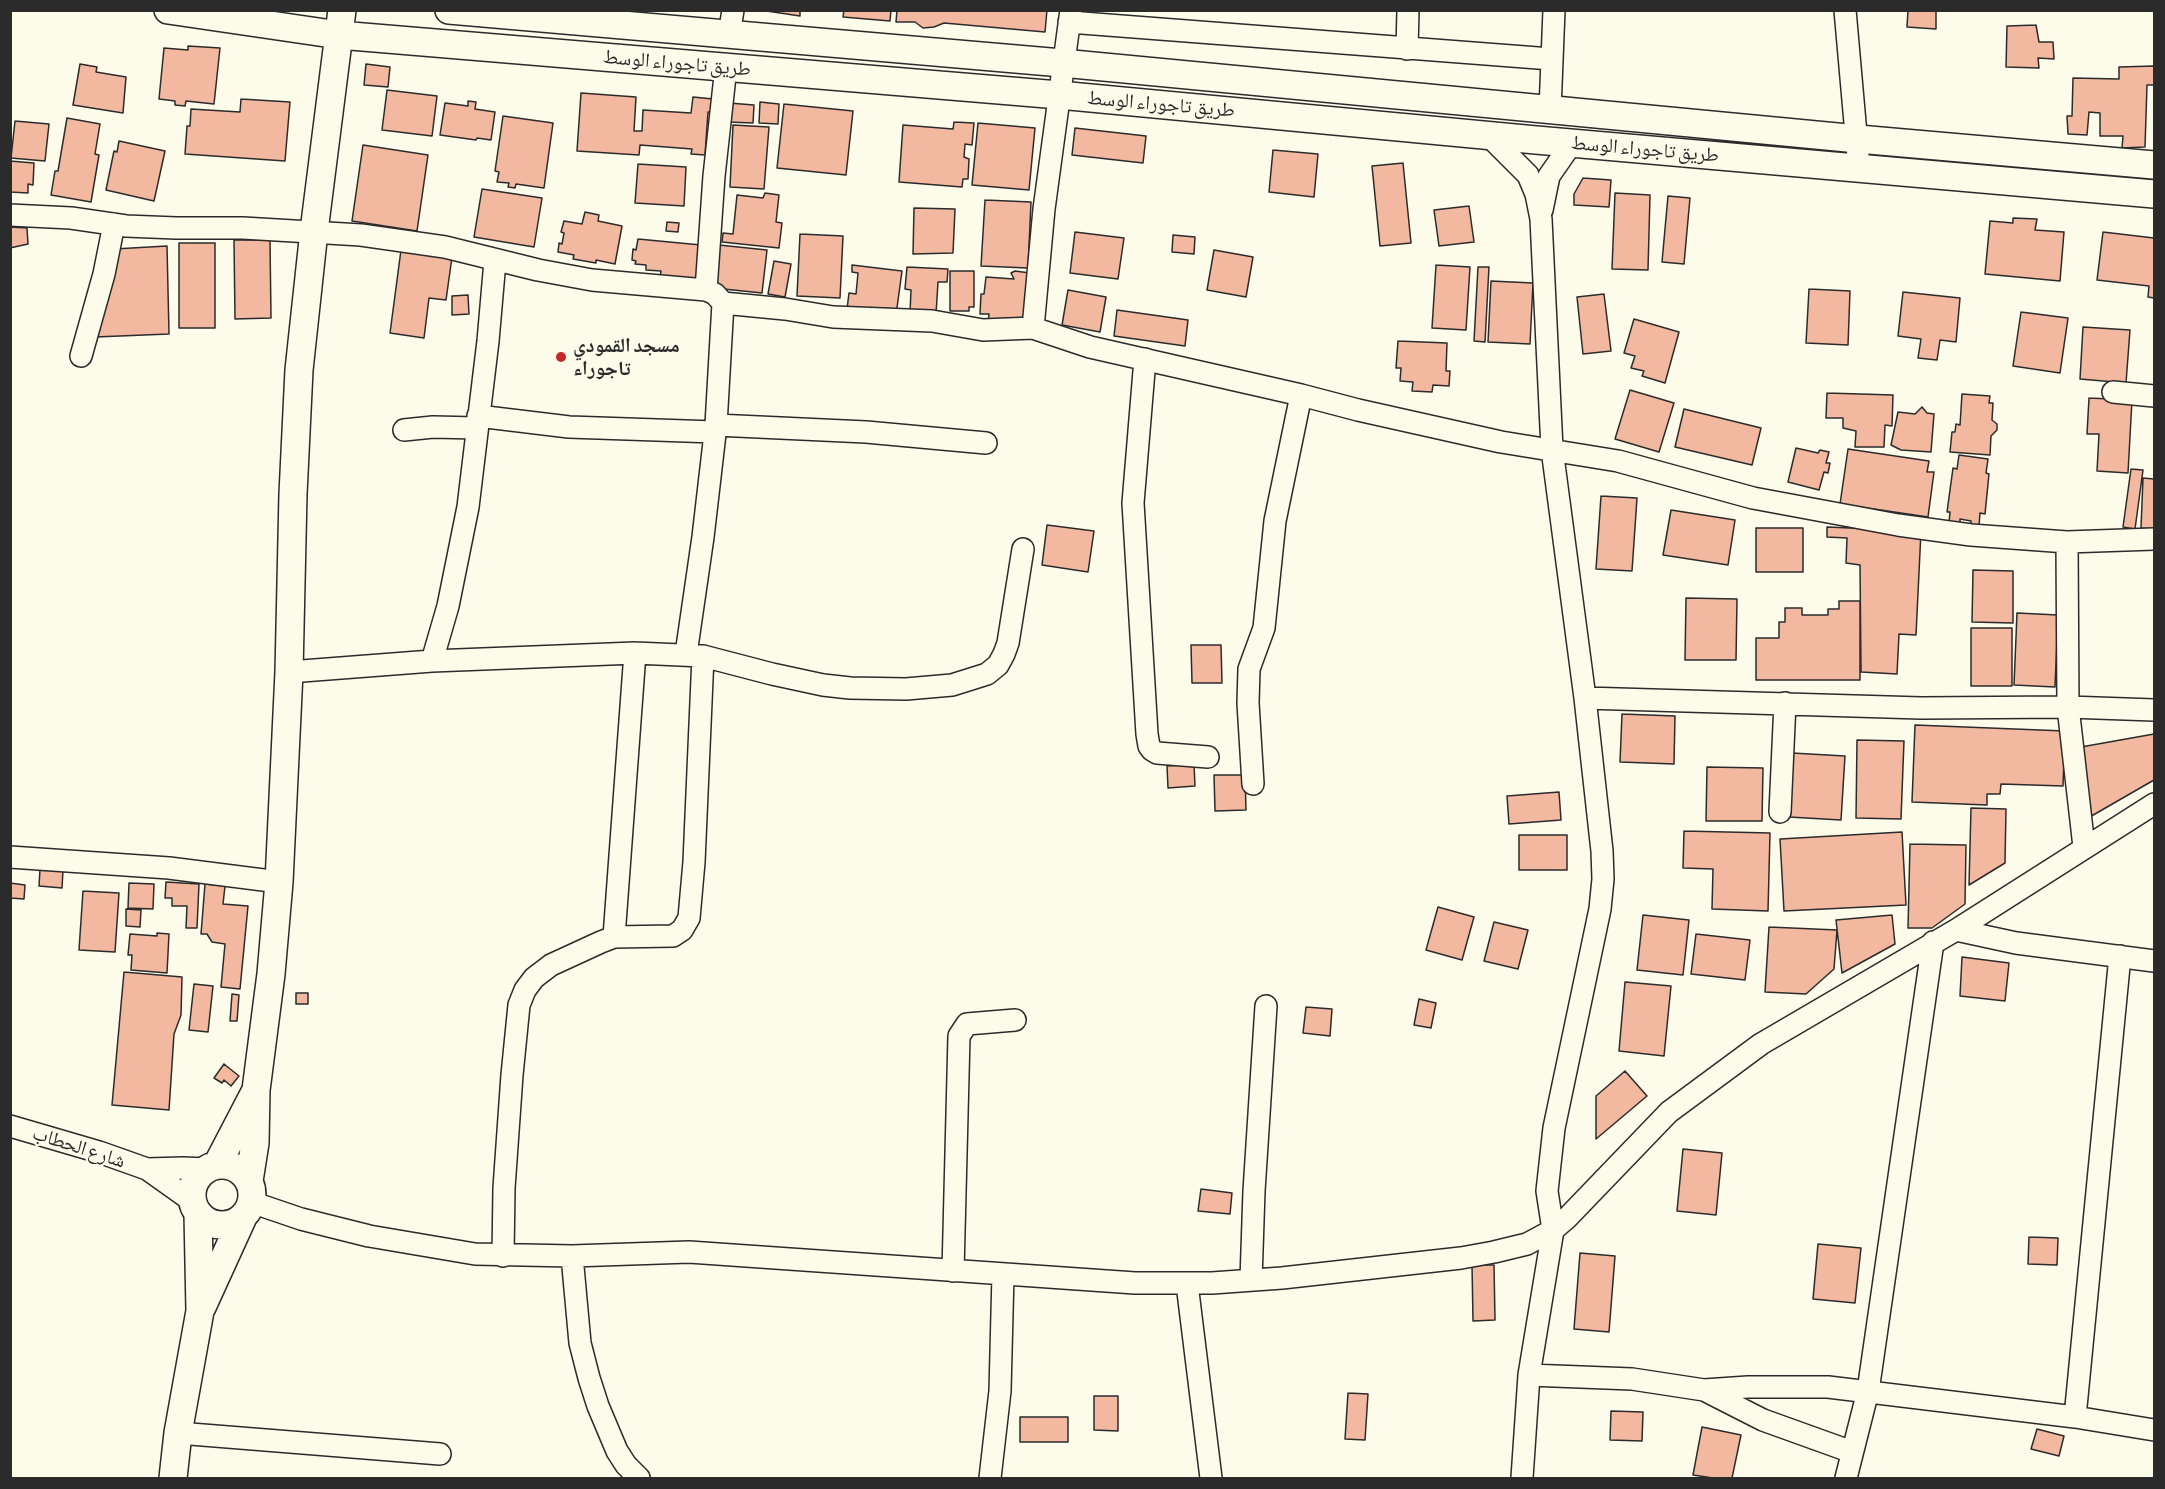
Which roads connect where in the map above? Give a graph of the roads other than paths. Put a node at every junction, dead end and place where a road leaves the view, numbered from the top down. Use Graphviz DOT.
graph roads {
  1 [pos="168,10"];
  2 [pos="449,10"];
  3 [pos="1408,10"];
  4 [pos="1554,10"];
  5 [pos="1845,10"];
  6 [pos="1070,16"];
  7 [pos="1152,19"];
  8 [pos="340,23"];
  9 [pos="731,23"];
  10 [pos="1407,49"];
  11 [pos="1551,59"];
  12 [pos="1062,63"];
  13 [pos="726,67"];
  14 [pos="1059,95"];
  15 [pos="1550,110"];
  16 [pos="1488,135"];
  17 [pos="1858,140"];
  18 [pos="1572,143"];
  19 [pos="2154,165"];
  20 [pos="1859,168"];
  21 [pos="2154,194"];
  22 [pos="10,215"];
  23 [pos="1541,219"];
  24 [pos="114,224"];
  25 [pos="314,231"];
  26 [pos="495,261"];
  27 [pos="706,290"];
  28 [pos="723,303"];
  29 [pos="1033,328"];
  30 [pos="81,356"];
  31 [pos="1145,359"];
  32 [pos="2113,392"];
  33 [pos="1301,395"];
  34 [pos="2154,396"];
  35 [pos="477,422"];
  36 [pos="715,428"];
  37 [pos="404,430"];
  38 [pos="986,443"];
  39 [pos="1552,449"];
  40 [pos="2154,539"];
  41 [pos="2067,542"];
  42 [pos="1023,549"];
  43 [pos="635,652"];
  44 [pos="695,655"];
  45 [pos="432,661"];
  46 [pos="289,672"];
  47 [pos="1585,698"];
  48 [pos="1785,703"];
  49 [pos="2068,707"];
  50 [pos="2154,710"];
  51 [pos="1208,757"];
  52 [pos="1254,784"];
  53 [pos="2154,804"];
  54 [pos="1780,812"];
  55 [pos="2084,847"];
  56 [pos="10,857"];
  57 [pos="279,882"];
  58 [pos="1956,930"];
  59 [pos="614,937"];
  60 [pos="1933,942"];
  61 [pos="2120,956"];
  62 [pos="2154,961"];
  63 [pos="1266,1006"];
  64 [pos="1015,1020"];
  65 [pos="256,1090"];
  66 [pos="11,1132"];
  67 [pos="211,1167"];
  68 [pos="147,1169"];
  69 [pos="248,1200"];
  70 [pos="195,1207"];
  71 [pos="1553,1230"];
  72 [pos="502,1256"];
  73 [pos="572,1257"];
  74 [pos="953,1271"];
  75 [pos="1003,1274"];
  76 [pos="1251,1280"];
  77 [pos="1187,1284"];
  78 [pos="200,1311"];
  79 [pos="1529,1375"];
  80 [pos="1704,1390"];
  81 [pos="1868,1391"];
  82 [pos="2075,1416"];
  83 [pos="2154,1430"];
  84 [pos="178,1433"];
  85 [pos="1852,1452"];
  86 [pos="440,1454"];
  87 [pos="173,1479"];
  88 [pos="639,1479"];
  89 [pos="990,1479"];
  90 [pos="1211,1479"];
  91 [pos="1522,1479"];
  92 [pos="1846,1479"];
  1 -- 8 [label="main road, طريق تاجوراء الوسط"];
  2 -- 9 [label="main road"];
  3 -- 10 [label="street"];
  4 -- 11 [label="street"];
  5 -- 17 [label="street"];
  6 -- 7 [label="street"];
  6 -- 12 [label="street"];
  7 -- 10 [label="street"];
  8 -- 13 [label="main road, طريق تاجوراء الوسط"];
  8 -- 25 [label="main road"];
  9 -- 12 [label="main road"];
  10 -- 11 [label="street"];
  11 -- 15 [label="street"];
  12 -- 14 [label="street"];
  12 -- 15 [label="main road"];
  13 -- 14 [label="main road, طريق تاجوراء الوسط"];
  13 -- 27 [label="street"];
  14 -- 16 [label="main road, طريق تاجوراء الوسط"];
  14 -- 29 [label="street"];
  15 -- 17 [label="main road"];
  16 -- 18 [label="main road, طريق تاجوراء الوسط"];
  16 -- 23 [label="street"];
  17 -- 19 [label="main road"];
  17 -- 20 [label="street"];
  18 -- 20 [label="main road, طريق تاجوراء الوسط"];
  18 -- 23 [label="street"];
  20 -- 21 [label="main road, طريق تاجوراء الوسط"];
  22 -- 24 [label="street"];
  23 -- 39 [label="street"];
  24 -- 25 [label="street"];
  24 -- 30 [label="street"];
  25 -- 26 [label="street"];
  25 -- 46 [label="main road"];
  26 -- 27 [label="street"];
  26 -- 35 [label="street"];
  27 -- 28 [label="street"];
  28 -- 29 [label="street"];
  28 -- 36 [label="street"];
  29 -- 31 [label="street"];
  31 -- 33 [label="street"];
  31 -- 51 [label="street"];
  32 -- 34 [label="street"];
  33 -- 39 [label="street"];
  33 -- 52 [label="street"];
  35 -- 36 [label="street"];
  35 -- 37 [label="street"];
  35 -- 45 [label="street"];
  36 -- 38 [label="street"];
  36 -- 44 [label="street"];
  39 -- 41 [label="street"];
  39 -- 47 [label="street"];
  40 -- 41 [label="street"];
  41 -- 49 [label="street"];
  42 -- 44 [label="street"];
  43 -- 44 [label="street"];
  43 -- 45 [label="street"];
  43 -- 59 [label="street"];
  44 -- 59 [label="street"];
  45 -- 46 [label="street"];
  46 -- 57 [label="main road"];
  47 -- 48 [label="street"];
  47 -- 71 [label="street"];
  48 -- 49 [label="street"];
  48 -- 54 [label="street"];
  49 -- 50 [label="street"];
  49 -- 55 [label="street"];
  53 -- 55 [label="street"];
  55 -- 58 [label="street"];
  56 -- 57 [label="street"];
  57 -- 65 [label="main road"];
  58 -- 60 [label="street"];
  58 -- 61 [label="street"];
  59 -- 72 [label="street"];
  60 -- 71 [label="street"];
  60 -- 81 [label="street"];
  61 -- 62 [label="street"];
  61 -- 82 [label="street"];
  63 -- 76 [label="street"];
  64 -- 74 [label="street"];
  65 -- 67 [label="main road"];
  65 -- 69 [label="main road"];
  66 -- 68 [label="street, شارع الحطاب"];
  67 -- 68 [label="street, شارع الحطاب"];
  67 -- 69 [label="main road"];
  67 -- 70 [label="main road"];
  68 -- 70 [label="street, شارع الحطاب"];
  69 -- 70 [label="main road"];
  69 -- 72 [label="street"];
  69 -- 78 [label="main road"];
  70 -- 78 [label="main road"];
  71 -- 76 [label="street"];
  71 -- 79 [label="street"];
  72 -- 73 [label="street"];
  73 -- 74 [label="street"];
  73 -- 88 [label="street"];
  74 -- 75 [label="street"];
  75 -- 77 [label="street"];
  75 -- 89 [label="street"];
  76 -- 77 [label="street"];
  77 -- 90 [label="street"];
  78 -- 84 [label="main road"];
  79 -- 80 [label="street"];
  79 -- 91 [label="street"];
  80 -- 81 [label="street"];
  80 -- 85 [label="street"];
  81 -- 82 [label="street"];
  81 -- 85 [label="street"];
  82 -- 83 [label="street"];
  84 -- 86 [label="street"];
  84 -- 87 [label="main road"];
  85 -- 92 [label="street"];
}
